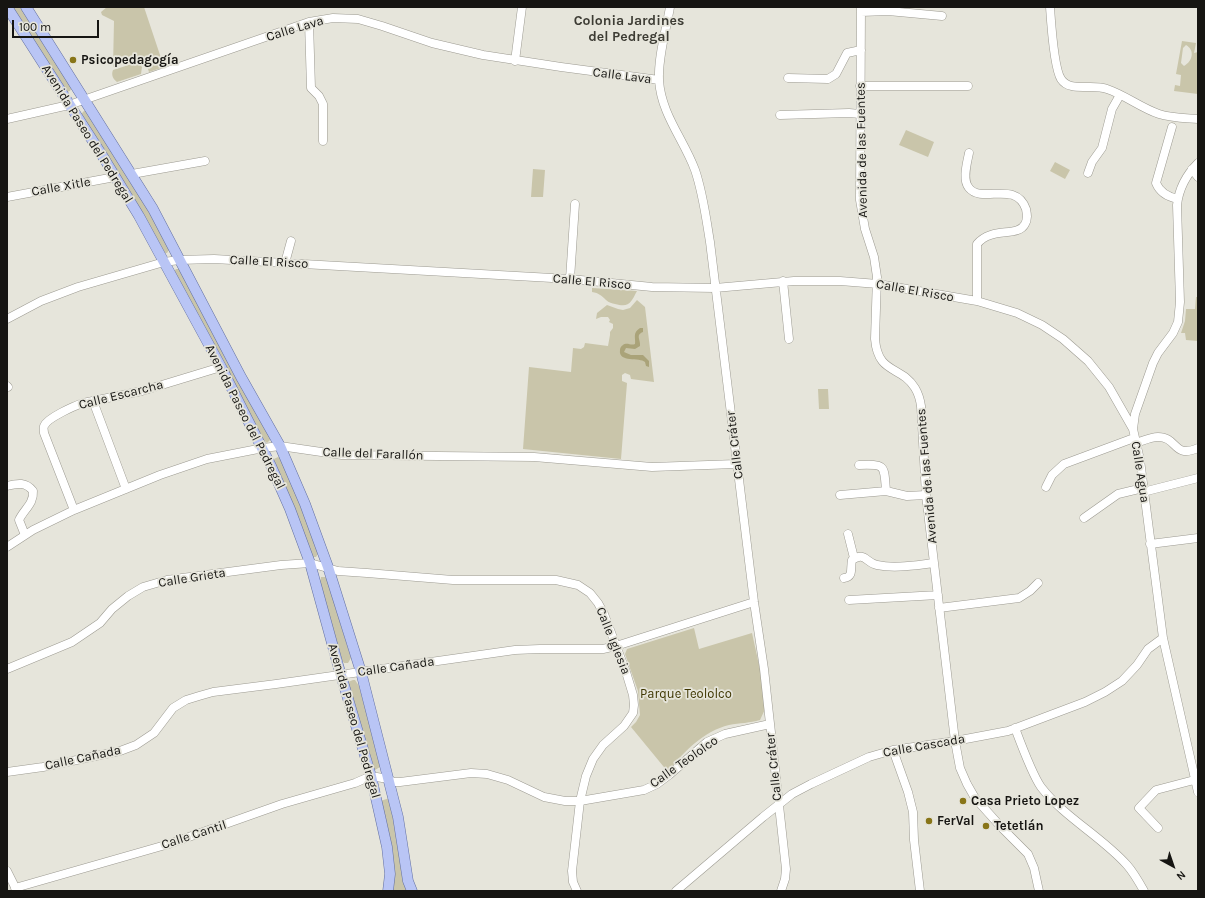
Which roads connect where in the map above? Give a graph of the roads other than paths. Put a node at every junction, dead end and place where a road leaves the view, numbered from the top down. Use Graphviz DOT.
graph roads {
  1 [pos="7,7"];
  2 [pos="26,7"];
  3 [pos="522,7"];
  4 [pos="670,7"];
  5 [pos="1050,7"];
  6 [pos="861,9"];
  7 [pos="942,16"];
  8 [pos="309,22"];
  9 [pos="861,50"];
  10 [pos="515,60"];
  11 [pos="788,78"];
  12 [pos="659,80"];
  13 [pos="860,86"];
  14 [pos="968,86"];
  15 [pos="1120,95"];
  16 [pos="85,100"];
  17 [pos="69,105"];
  18 [pos="860,114"];
  19 [pos="780,115"];
  20 [pos="7,119"];
  21 [pos="1198,119"];
  22 [pos="1172,127"];
  23 [pos="323,141"];
  24 [pos="969,153"];
  25 [pos="205,161"];
  26 [pos="1195,166"];
  27 [pos="1088,172"];
  28 [pos="132,174"];
  29 [pos="115,177"];
  30 [pos="1198,177"];
  31 [pos="7,197"];
  32 [pos="1178,199"];
  33 [pos="575,204"];
  34 [pos="291,241"];
  35 [pos="179,260"];
  36 [pos="164,262"];
  37 [pos="286,263"];
  38 [pos="570,279"];
  39 [pos="783,281"];
  40 [pos="878,284"];
  41 [pos="715,288"];
  42 [pos="977,302"];
  43 [pos="7,318"];
  44 [pos="789,339"];
  45 [pos="221,367"];
  46 [pos="93,401"];
  47 [pos="1133,429"];
  48 [pos="1135,441"];
  49 [pos="280,446"];
  50 [pos="263,448"];
  51 [pos="1198,448"];
  52 [pos="736,464"];
  53 [pos="860,465"];
  54 [pos="1198,478"];
  55 [pos="7,486"];
  56 [pos="1046,487"];
  57 [pos="126,489"];
  58 [pos="886,490"];
  59 [pos="1143,490"];
  60 [pos="840,495"];
  61 [pos="926,495"];
  62 [pos="74,510"];
  63 [pos="1084,518"];
  64 [pos="848,534"];
  65 [pos="25,536"];
  66 [pos="1198,538"];
  67 [pos="1150,544"];
  68 [pos="7,548"];
  69 [pos="854,558"];
  70 [pos="310,563"];
  71 [pos="934,563"];
  72 [pos="328,567"];
  73 [pos="844,578"];
  74 [pos="1038,583"];
  75 [pos="938,594"];
  76 [pos="849,600"];
  77 [pos="754,602"];
  78 [pos="939,608"];
  79 [pos="1163,638"];
  80 [pos="616,646"];
  81 [pos="7,669"];
  82 [pos="361,672"];
  83 [pos="341,675"];
  84 [pos="770,724"];
  85 [pos="1015,728"];
  86 [pos="955,741"];
  87 [pos="893,750"];
  88 [pos="7,772"];
  89 [pos="371,776"];
  90 [pos="388,779"];
  91 [pos="1196,779"];
  92 [pos="1198,792"];
  93 [pos="580,801"];
  94 [pos="778,805"];
  95 [pos="1158,828"];
  96 [pos="7,871"];
  97 [pos="16,889"];
  98 [pos="388,891"];
  99 [pos="412,891"];
  100 [pos="576,891"];
  101 [pos="676,891"];
  102 [pos="781,891"];
  103 [pos="920,891"];
  104 [pos="1039,891"];
  105 [pos="1144,891"];
  1 -- 17 [label="main road, Avenida Paseo del Pedregal"];
  2 -- 16 [label="main road, Avenida Paseo del Pedregal"];
  3 -- 10 [label="street"];
  4 -- 12 [label="street, Calle Cráter"];
  5 -- 15 [label="street"];
  6 -- 7 [label="street"];
  6 -- 9 [label="street, Avenida de las Fuentes"];
  8 -- 10 [label="street, Calle Lava"];
  8 -- 16 [label="street, Calle Lava"];
  8 -- 23 [label="street"];
  9 -- 11 [label="street"];
  9 -- 13 [label="street, Avenida de las Fuentes"];
  10 -- 12 [label="street, Calle Lava"];
  12 -- 41 [label="street, Calle Cráter"];
  13 -- 14 [label="street"];
  13 -- 18 [label="street, Avenida de las Fuentes"];
  15 -- 21 [label="street"];
  15 -- 27 [label="street"];
  16 -- 17 [label="street, Calle Lava"];
  16 -- 28 [label="main road, Avenida Paseo del Pedregal"];
  17 -- 20 [label="street, Calle Lava"];
  17 -- 29 [label="main road, Avenida Paseo del Pedregal"];
  18 -- 19 [label="street"];
  18 -- 40 [label="street, Avenida de las Fuentes"];
  22 -- 32 [label="street"];
  24 -- 42 [label="street"];
  25 -- 28 [label="street"];
  26 -- 30 [label="street"];
  26 -- 32 [label="street, Calle Agua"];
  28 -- 35 [label="main road, Avenida Paseo del Pedregal"];
  29 -- 31 [label="street, Calle Xitle"];
  29 -- 36 [label="main road, Avenida Paseo del Pedregal"];
  32 -- 47 [label="street, Calle Agua"];
  33 -- 38 [label="street"];
  34 -- 37 [label="street"];
  35 -- 36 [label="street, Calle El Risco"];
  35 -- 37 [label="street, Calle El Risco"];
  35 -- 49 [label="main road, Avenida Paseo del Pedregal"];
  36 -- 43 [label="street, Calle El Risco"];
  36 -- 45 [label="main road, Avenida Paseo del Pedregal"];
  37 -- 38 [label="street, Calle El Risco"];
  38 -- 41 [label="street, Calle El Risco"];
  39 -- 40 [label="street, Calle El Risco"];
  39 -- 41 [label="street, Calle El Risco"];
  39 -- 44 [label="street"];
  40 -- 42 [label="street, Calle El Risco"];
  40 -- 61 [label="street, Avenida de las Fuentes"];
  41 -- 52 [label="street, Calle Cráter"];
  42 -- 47 [label="street, Calle El Risco"];
  45 -- 46 [label="street, Calle Escarcha"];
  45 -- 50 [label="main road, Avenida Paseo del Pedregal"];
  46 -- 57 [label="street"];
  46 -- 62 [label="street, Calle Escarcha"];
  47 -- 48 [label="street, Calle Agua"];
  48 -- 51 [label="street"];
  48 -- 56 [label="street"];
  48 -- 59 [label="street, Calle Agua"];
  49 -- 50 [label="street, Calle del Farallón"];
  49 -- 52 [label="street, Calle del Farallón"];
  49 -- 72 [label="main road, Avenida Paseo del Pedregal"];
  50 -- 57 [label="street, Calle del Farallón"];
  50 -- 70 [label="main road, Avenida Paseo del Pedregal"];
  52 -- 77 [label="street, Calle Cráter"];
  53 -- 58 [label="street"];
  54 -- 59 [label="street"];
  55 -- 65 [label="street"];
  57 -- 62 [label="street, Calle del Farallón"];
  58 -- 60 [label="street"];
  58 -- 61 [label="street"];
  59 -- 63 [label="street"];
  59 -- 67 [label="street, Calle Agua"];
  61 -- 71 [label="street, Avenida de las Fuentes"];
  62 -- 65 [label="street, Calle del Farallón"];
  64 -- 69 [label="street"];
  65 -- 68 [label="street, Calle del Farallón"];
  66 -- 67 [label="street"];
  67 -- 79 [label="street, Calle Agua"];
  69 -- 71 [label="street"];
  69 -- 73 [label="street"];
  70 -- 72 [label="street, Calle Grieta"];
  70 -- 81 [label="street, Calle Grieta"];
  70 -- 83 [label="main road, Avenida Paseo del Pedregal"];
  71 -- 75 [label="street, Avenida de las Fuentes"];
  72 -- 80 [label="street, Calle Iglesia"];
  72 -- 82 [label="main road, Avenida Paseo del Pedregal"];
  74 -- 78 [label="street"];
  75 -- 76 [label="street"];
  75 -- 78 [label="street, Avenida de las Fuentes"];
  77 -- 80 [label="street, Calle Cañada"];
  77 -- 84 [label="street, Calle Cráter"];
  78 -- 86 [label="street, Avenida de las Fuentes"];
  79 -- 85 [label="street, Calle Cascada"];
  79 -- 91 [label="street, Calle Agua"];
  80 -- 82 [label="street, Calle Cañada"];
  80 -- 93 [label="street, Calle Iglesia"];
  82 -- 83 [label="street, Calle Cañada"];
  82 -- 90 [label="main road, Avenida Paseo del Pedregal"];
  83 -- 88 [label="street, Calle Cañada"];
  83 -- 89 [label="main road, Avenida Paseo del Pedregal"];
  84 -- 93 [label="street, Calle Teololco"];
  84 -- 94 [label="street, Calle Cráter"];
  85 -- 86 [label="street, Calle Cascada"];
  85 -- 105 [label="street"];
  86 -- 87 [label="street, Calle Cascada"];
  86 -- 104 [label="street, Avenida de las Fuentes"];
  87 -- 94 [label="street, Calle Cascada"];
  87 -- 103 [label="street"];
  89 -- 90 [label="street, Calle Teololco"];
  89 -- 97 [label="street, Calle Cantil"];
  89 -- 98 [label="main road, Avenida Paseo del Pedregal"];
  90 -- 93 [label="street, Calle Teololco"];
  90 -- 99 [label="main road, Avenida Paseo del Pedregal"];
  91 -- 92 [label="street, Calle Agua"];
  91 -- 95 [label="street"];
  93 -- 100 [label="street, Calle Iglesia"];
  94 -- 101 [label="street, Calle Cascada"];
  94 -- 102 [label="street, Calle Cráter"];
  96 -- 97 [label="street"];
}
